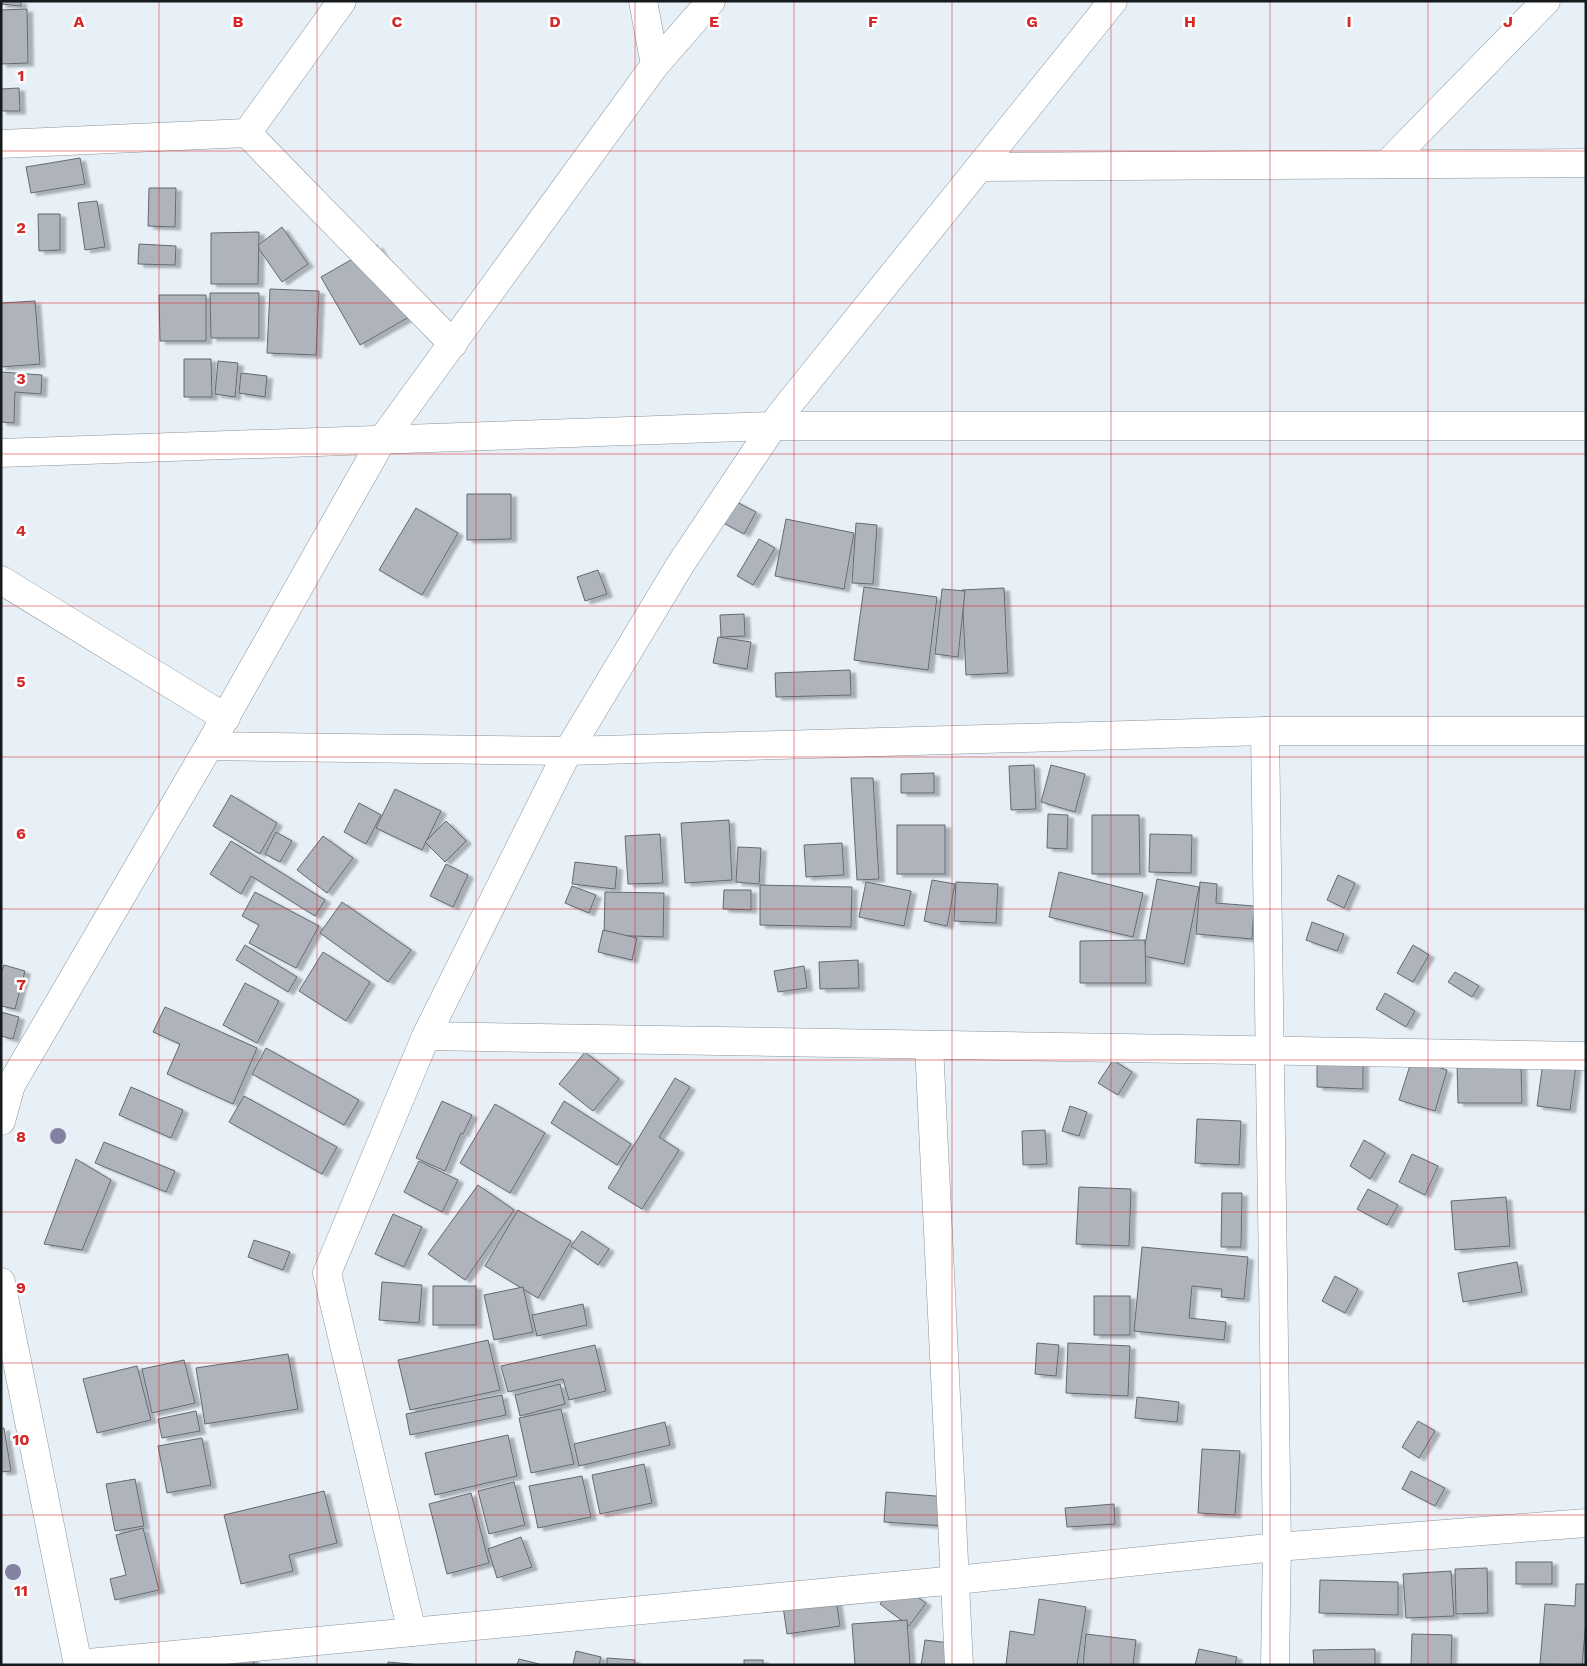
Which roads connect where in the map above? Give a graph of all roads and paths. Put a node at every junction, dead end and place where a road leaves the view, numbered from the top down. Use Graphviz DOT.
graph roads {
  1 [pos="342,1"];
  2 [pos="642,1"];
  3 [pos="711,1"];
  4 [pos="1113,1"];
  5 [pos="1546,1"];
  6 [pos="655,65"];
  7 [pos="247,133"];
  8 [pos="1,144"];
  9 [pos="1586,163"];
  10 [pos="1387,164"];
  11 [pos="981,167"];
  12 [pos="453,344"];
  13 [pos="773,426"];
  14 [pos="1586,426"];
  15 [pos="382,440"];
  16 [pos="1,453"];
  17 [pos="1,580"];
  18 [pos="226,718"];
  19 [pos="1265,730"];
  20 [pos="1586,731"];
  21 [pos="209,746"];
  22 [pos="568,751"];
  23 [pos="426,1036"];
  24 [pos="930,1045"];
  25 [pos="1269,1050"];
  26 [pos="1586,1056"];
  27 [pos="1,1121"];
  28 [pos="1,1282"];
  29 [pos="1586,1523"];
  30 [pos="1276,1547"];
  31 [pos="956,1580"];
  32 [pos="412,1632"];
  33 [pos="78,1665"];
  34 [pos="959,1665"];
  35 [pos="1275,1665"];
  1 -- 7 [label="street"];
  2 -- 6 [label="street"];
  3 -- 6 [label="street"];
  4 -- 11 [label="street"];
  5 -- 10 [label="street"];
  6 -- 12 [label="street"];
  7 -- 8 [label="street"];
  7 -- 12 [label="street"];
  9 -- 10 [label="street"];
  10 -- 11 [label="street"];
  11 -- 13 [label="street"];
  12 -- 15 [label="street"];
  13 -- 14 [label="street"];
  13 -- 15 [label="street"];
  13 -- 22 [label="street"];
  15 -- 16 [label="street"];
  15 -- 18 [label="street"];
  17 -- 18 [label="street"];
  18 -- 21 [label="street"];
  19 -- 20 [label="street"];
  19 -- 22 [label="street"];
  19 -- 25 [label="street"];
  21 -- 22 [label="street"];
  21 -- 27 [label="street"];
  22 -- 23 [label="street"];
  23 -- 24 [label="street"];
  23 -- 32 [label="street"];
  24 -- 25 [label="street"];
  24 -- 31 [label="street"];
  25 -- 26 [label="street"];
  25 -- 30 [label="street"];
  28 -- 33 [label="street"];
  29 -- 30 [label="street"];
  30 -- 31 [label="street"];
  30 -- 35 [label="street"];
  31 -- 32 [label="street"];
  31 -- 34 [label="street"];
  32 -- 33 [label="street"];
}
